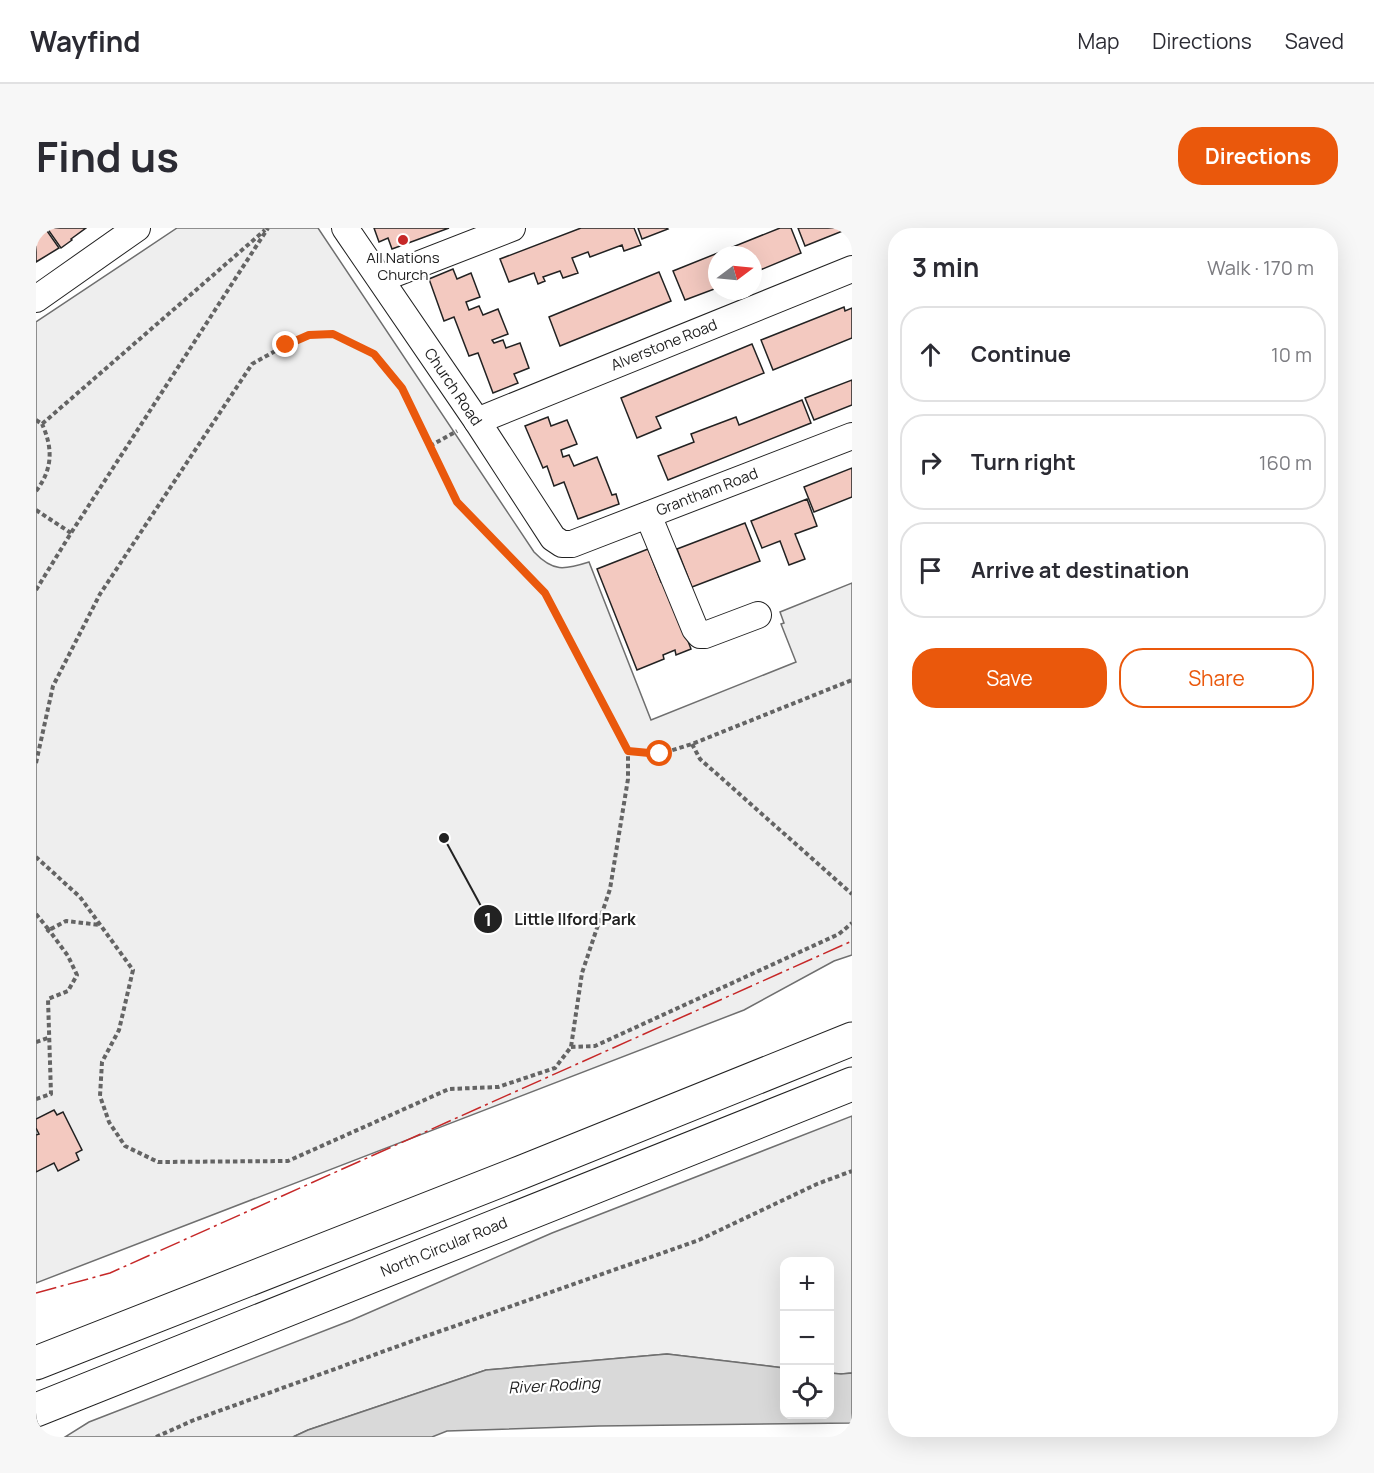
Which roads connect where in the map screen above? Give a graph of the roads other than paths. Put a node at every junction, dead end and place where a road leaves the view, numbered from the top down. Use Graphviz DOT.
graph roads {
  1 [pos="137,228"];
  2 [pos="345,228"];
  3 [pos="512,228"];
  4 [pos="852,269"];
  5 [pos="381,279"];
  6 [pos="36,299"];
  7 [pos="477,422"];
  8 [pos="852,436"];
  9 [pos="648,515"];
  10 [pos="562,544"];
  11 [pos="758,615"];
  12 [pos="852,1039"];
  13 [pos="852,1084"];
  14 [pos="36,1363"];
  15 [pos="36,1410"];
  1 -- 6 [label="street"];
  2 -- 5 [label="street, Church Road"];
  3 -- 5 [label="street"];
  4 -- 7 [label="street, Alverstone Road"];
  5 -- 7 [label="street, Church Road"];
  7 -- 10 [label="street, Church Road"];
  8 -- 9 [label="street, Grantham Road"];
  9 -- 10 [label="street, Grantham Road"];
  9 -- 11 [label="street"];
  12 -- 14 [label="highway"];
  13 -- 15 [label="highway, North Circular Road"];
}
